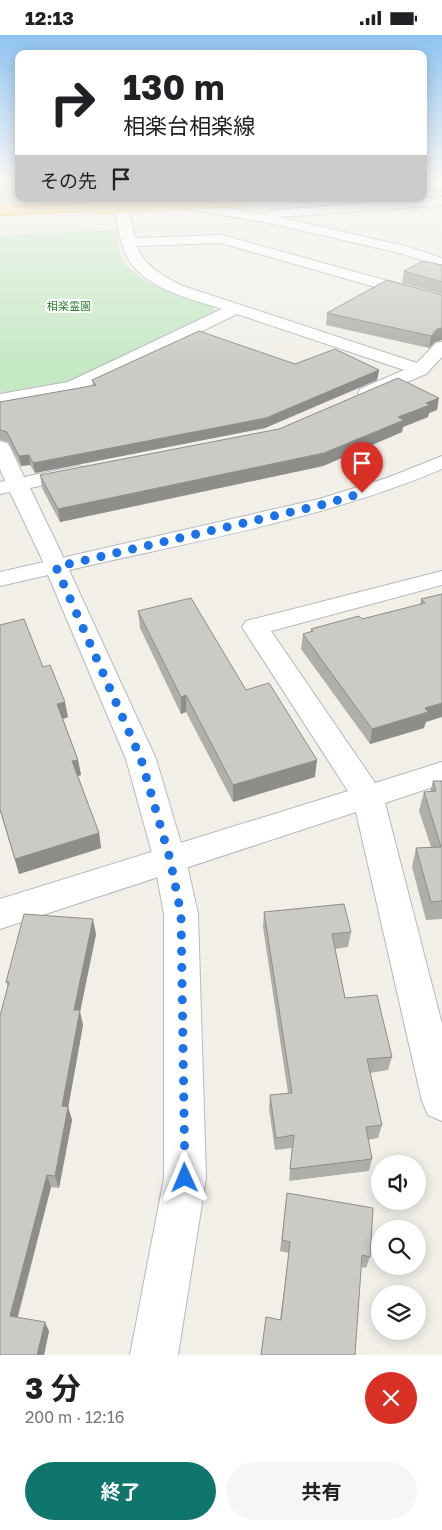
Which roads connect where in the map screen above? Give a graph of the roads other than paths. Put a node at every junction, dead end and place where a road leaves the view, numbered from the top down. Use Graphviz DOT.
graph roads {
  1 [pos="129,244"];
  2 [pos="238,244"];
  3 [pos="376,244"];
  4 [pos="442,263"];
  5 [pos="442,301"];
  6 [pos="235,309"];
  7 [pos="442,347"];
  8 [pos="420,369"];
  9 [pos="0,400"];
  10 [pos="350,400"];
  11 [pos="0,447"];
  12 [pos="442,462"];
  13 [pos="95,469"];
  14 [pos="8,486"];
  15 [pos="56,567"];
  16 [pos="442,578"];
  17 [pos="0,579"];
  18 [pos="442,773"];
  19 [pos="368,797"];
  20 [pos="170,859"];
  21 [pos="0,914"];
  22 [pos="442,1101"];
  23 [pos="154,1355"];
  1 -- 6 [label="street"];
  2 -- 5 [label="street"];
  3 -- 4 [label="street"];
  6 -- 8 [label="street"];
  6 -- 9 [label="street"];
  7 -- 8 [label="street"];
  8 -- 10 [label="street"];
  11 -- 14 [label="street"];
  12 -- 15 [label="street"];
  13 -- 14 [label="street"];
  14 -- 15 [label="street"];
  15 -- 17 [label="street"];
  15 -- 20 [label="street"];
  16 -- 19 [label="street"];
  18 -- 19 [label="street"];
  19 -- 20 [label="street"];
  19 -- 22 [label="street"];
  20 -- 21 [label="street"];
  20 -- 23 [label="street"];
}
